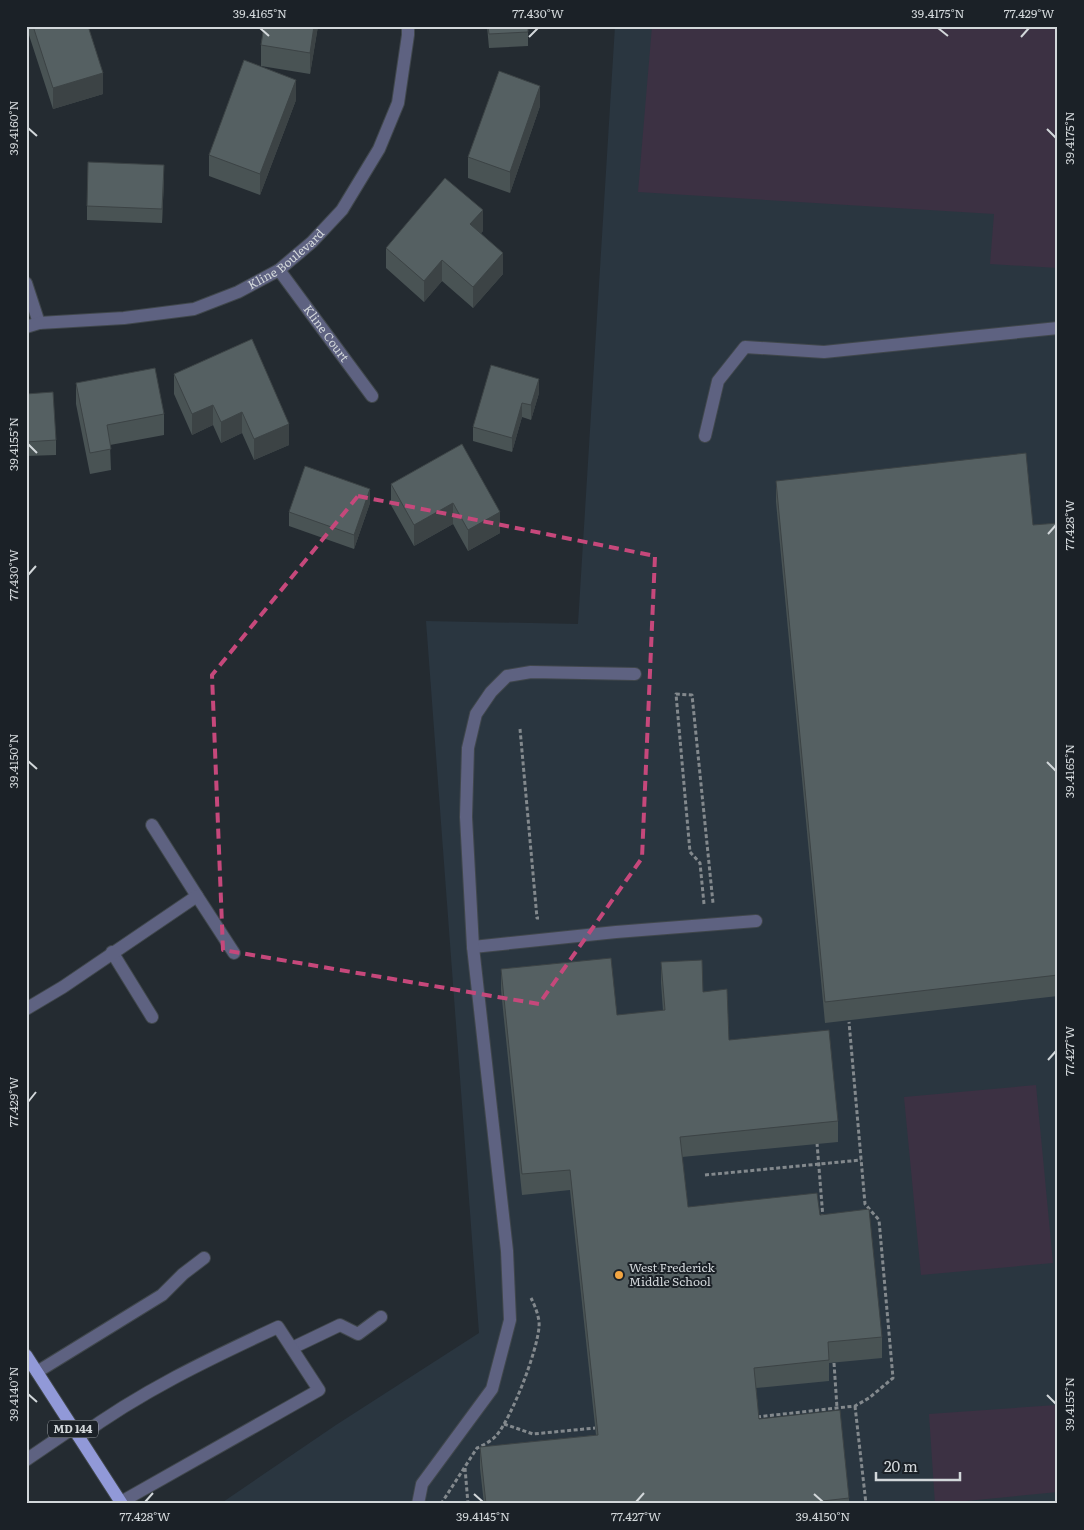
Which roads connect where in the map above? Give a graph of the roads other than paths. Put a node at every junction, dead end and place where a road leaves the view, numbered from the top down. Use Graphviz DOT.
graph roads {
  1 [pos="408,26"];
  2 [pos="279,270"];
  3 [pos="26,283"];
  4 [pos="32,325"];
  5 [pos="1058,328"];
  6 [pos="372,396"];
  7 [pos="704,436"];
  8 [pos="635,674"];
  9 [pos="152,825"];
  10 [pos="196,896"];
  11 [pos="756,921"];
  12 [pos="473,947"];
  13 [pos="112,952"];
  14 [pos="234,953"];
  15 [pos="26,1008"];
  16 [pos="152,1017"];
  17 [pos="204,1258"];
  18 [pos="381,1317"];
  19 [pos="292,1348"];
  20 [pos="26,1355"];
  21 [pos="37,1372"];
  22 [pos="76,1433"];
  23 [pos="26,1460"];
  24 [pos="121,1503"];
  25 [pos="418,1504"];
  1 -- 2 [label="street, Kline Boulevard"];
  2 -- 4 [label="street, Kline Boulevard"];
  2 -- 6 [label="street, Kline Court"];
  3 -- 4 [label="street"];
  5 -- 7 [label="street"];
  8 -- 12 [label="street"];
  9 -- 10 [label="street"];
  10 -- 13 [label="street"];
  10 -- 14 [label="street"];
  11 -- 12 [label="street"];
  12 -- 25 [label="street"];
  13 -- 15 [label="street"];
  13 -- 16 [label="street"];
  17 -- 21 [label="street"];
  18 -- 19 [label="street"];
  19 -- 22 [label="street"];
  19 -- 24 [label="street"];
  20 -- 21 [label="main road, MD 144"];
  21 -- 22 [label="main road, MD 144"];
  22 -- 23 [label="street"];
  22 -- 24 [label="main road, MD 144"];
}
